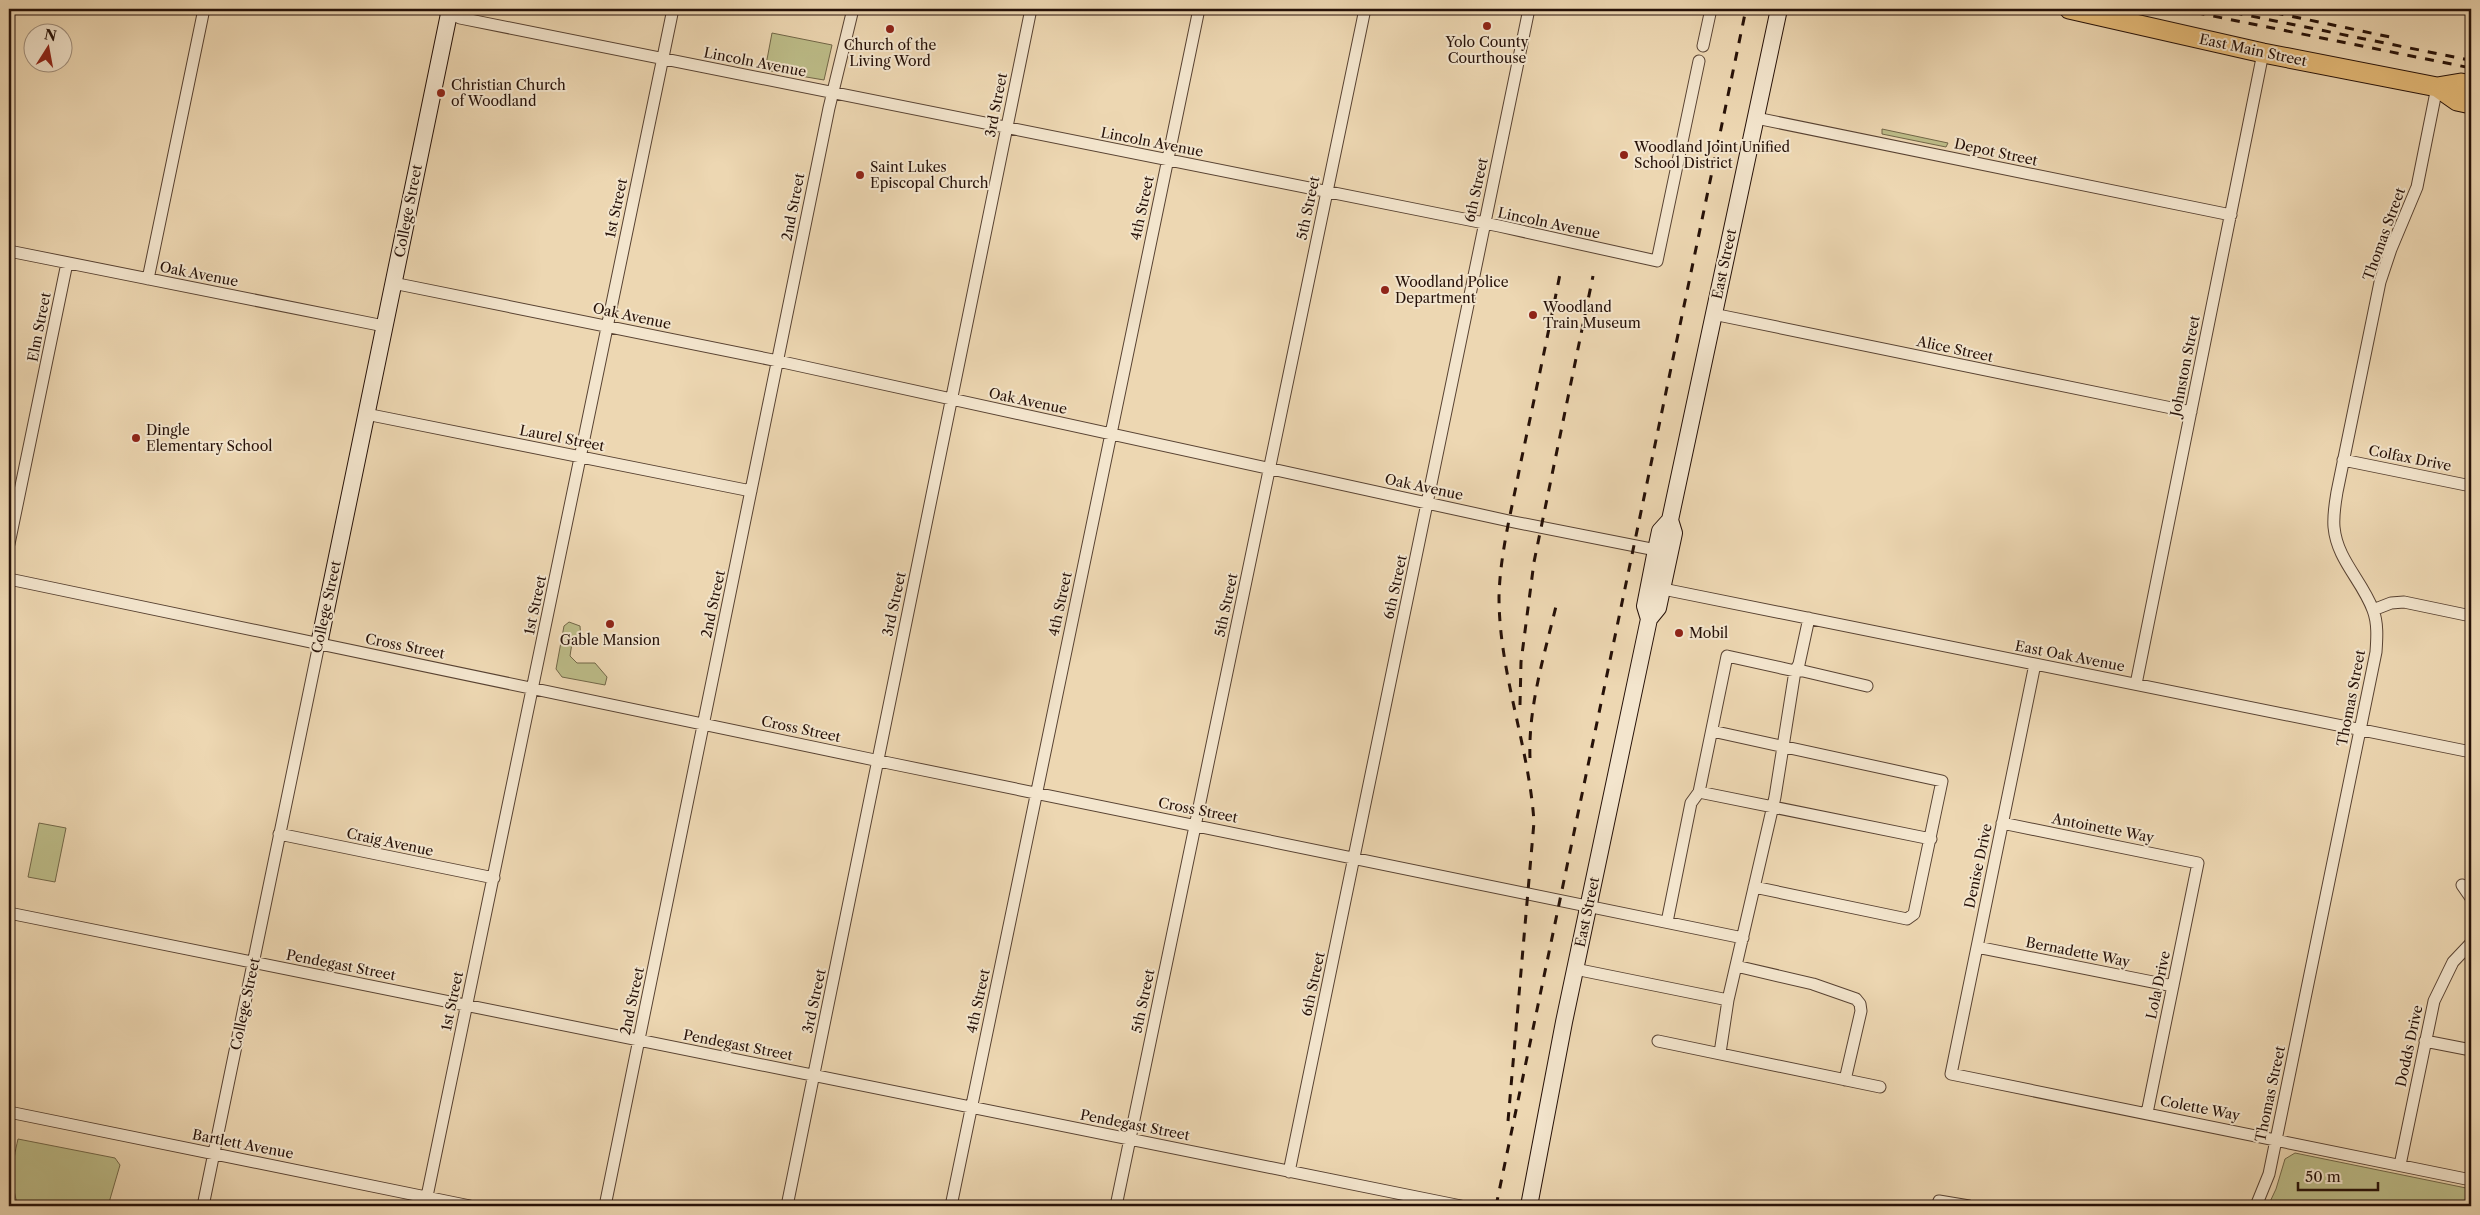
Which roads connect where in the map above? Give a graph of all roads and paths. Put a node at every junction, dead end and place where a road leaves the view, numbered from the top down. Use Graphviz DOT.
graph roads {
  1 [pos="204,9"];
  2 [pos="673,9"];
  3 [pos="853,9"];
  4 [pos="1031,9"];
  5 [pos="1199,9"];
  6 [pos="1365,9"];
  7 [pos="1529,9"];
  8 [pos="1710,9"];
  9 [pos="1779,9"];
  10 [pos="2069,9"];
  11 [pos="447,10"];
  12 [pos="1702,46"];
  13 [pos="2263,53"];
  14 [pos="662,59"];
  15 [pos="1700,61"];
  16 [pos="2471,85"];
  17 [pos="2437,87"];
  18 [pos="832,93"];
  19 [pos="2471,104"];
  20 [pos="1756,118"];
  21 [pos="1007,128"];
  22 [pos="1168,160"];
  23 [pos="1327,193"];
  24 [pos="2231,215"];
  25 [pos="1484,224"];
  26 [pos="9,252"];
  27 [pos="66,263"];
  28 [pos="148,279"];
  29 [pos="393,284"];
  30 [pos="1713,314"];
  31 [pos="384,326"];
  32 [pos="607,326"];
  33 [pos="778,361"];
  34 [pos="952,400"];
  35 [pos="2191,412"];
  36 [pos="366,414"];
  37 [pos="1110,435"];
  38 [pos="580,457"];
  39 [pos="2343,460"];
  40 [pos="1270,469"];
  41 [pos="2471,486"];
  42 [pos="751,492"];
  43 [pos="1427,503"];
  44 [pos="1670,520"];
  45 [pos="9,544"];
  46 [pos="1656,550"];
  47 [pos="9,579"];
  48 [pos="1663,589"];
  49 [pos="2373,610"];
  50 [pos="2471,616"];
  51 [pos="1808,618"];
  52 [pos="1649,619"];
  53 [pos="318,644"];
  54 [pos="2034,664"];
  55 [pos="1795,672"];
  56 [pos="2136,684"];
  57 [pos="1867,686"];
  58 [pos="533,687"];
  59 [pos="704,724"];
  60 [pos="2361,730"];
  61 [pos="1712,731"];
  62 [pos="1784,747"];
  63 [pos="2471,752"];
  64 [pos="878,761"];
  65 [pos="1700,792"];
  66 [pos="1036,793"];
  67 [pos="1771,807"];
  68 [pos="2002,823"];
  69 [pos="1196,825"];
  70 [pos="279,834"];
  71 [pos="1931,839"];
  72 [pos="1354,858"];
  73 [pos="2198,863"];
  74 [pos="494,878"];
  75 [pos="2462,885"];
  76 [pos="1754,887"];
  77 [pos="2471,898"];
  78 [pos="1588,906"];
  79 [pos="9,913"];
  80 [pos="1667,922"];
  81 [pos="1743,938"];
  82 [pos="2471,943"];
  83 [pos="1976,947"];
  84 [pos="254,962"];
  85 [pos="1736,966"];
  86 [pos="1575,969"];
  87 [pos="2173,986"];
  88 [pos="1728,1000"];
  89 [pos="466,1006"];
  90 [pos="639,1041"];
  91 [pos="1658,1041"];
  92 [pos="2425,1041"];
  93 [pos="2471,1050"];
  94 [pos="1720,1053"];
  95 [pos="1951,1074"];
  96 [pos="814,1076"];
  97 [pos="1846,1080"];
  98 [pos="1880,1088"];
  99 [pos="972,1108"];
  100 [pos="9,1112"];
  101 [pos="2147,1113"];
  102 [pos="2276,1139"];
  103 [pos="1129,1140"];
  104 [pos="214,1154"];
  105 [pos="2400,1165"];
  106 [pos="1289,1172"];
  107 [pos="2471,1180"];
  108 [pos="1404,1201"];
  109 [pos="426,1202"];
  110 [pos="1938,1204"];
  111 [pos="203,1206"];
  112 [pos="470,1206"];
  113 [pos="605,1206"];
  114 [pos="787,1206"];
  115 [pos="951,1206"];
  116 [pos="1116,1206"];
  117 [pos="1461,1206"];
  118 [pos="1529,1206"];
  119 [pos="1969,1206"];
  120 [pos="2256,1206"];
  1 -- 28 [label="street"];
  2 -- 14 [label="street, 1st Street"];
  3 -- 18 [label="street, 2nd Street"];
  4 -- 21 [label="street, 3rd Street"];
  5 -- 22 [label="street, 4th Street"];
  6 -- 23 [label="street, 5th Street"];
  7 -- 25 [label="street, 6th Street"];
  8 -- 12 [label="street"];
  9 -- 20 [label="main road, East Street"];
  10 -- 13 [label="main road, East Main Street"];
  11 -- 14 [label="street, Lincoln Avenue"];
  11 -- 29 [label="main road, College Street"];
  13 -- 17 [label="main road, East Main Street"];
  13 -- 24 [label="street, Johnston Street"];
  14 -- 18 [label="street, Lincoln Avenue"];
  14 -- 32 [label="street, 1st Street"];
  15 -- 25 [label="street, Lincoln Avenue"];
  16 -- 17 [label="main road, East Main Street"];
  17 -- 19 [label="main road, East Main Street"];
  17 -- 39 [label="street, Thomas Street"];
  18 -- 21 [label="street, Lincoln Avenue"];
  18 -- 33 [label="street, 2nd Street"];
  20 -- 24 [label="street, Depot Street"];
  20 -- 30 [label="main road, East Street"];
  21 -- 22 [label="street, Lincoln Avenue"];
  21 -- 34 [label="street, 3rd Street"];
  22 -- 23 [label="street, Lincoln Avenue"];
  22 -- 37 [label="street, 4th Street"];
  23 -- 25 [label="street, Lincoln Avenue"];
  23 -- 40 [label="street, 5th Street"];
  24 -- 35 [label="street, Johnston Street"];
  25 -- 43 [label="street, 6th Street"];
  26 -- 27 [label="street, Oak Avenue"];
  27 -- 28 [label="street, Oak Avenue"];
  27 -- 45 [label="street, Elm Street"];
  28 -- 31 [label="street, Oak Avenue"];
  29 -- 31 [label="main road, College Street"];
  29 -- 32 [label="street, Oak Avenue"];
  30 -- 35 [label="street, Alice Street"];
  30 -- 44 [label="main road, East Street"];
  31 -- 36 [label="main road, College Street"];
  32 -- 33 [label="street, Oak Avenue"];
  32 -- 38 [label="street, 1st Street"];
  33 -- 34 [label="street, Oak Avenue"];
  33 -- 42 [label="street, 2nd Street"];
  34 -- 37 [label="street, Oak Avenue"];
  34 -- 64 [label="street, 3rd Street"];
  35 -- 56 [label="street, Johnston Street"];
  36 -- 38 [label="street, Laurel Street"];
  36 -- 53 [label="main road, College Street"];
  37 -- 40 [label="street, Oak Avenue"];
  37 -- 66 [label="street, 4th Street"];
  38 -- 42 [label="street, Laurel Street"];
  38 -- 58 [label="street, 1st Street"];
  39 -- 41 [label="street, Colfax Drive"];
  39 -- 49 [label="street, Thomas Street"];
  40 -- 43 [label="street, Oak Avenue"];
  40 -- 69 [label="street, 5th Street"];
  42 -- 59 [label="street, 2nd Street"];
  43 -- 46 [label="street, Oak Avenue"];
  43 -- 72 [label="street, 6th Street"];
  44 -- 46 [label="main road, East Street"];
  44 -- 48 [label="main road, East Street"];
  46 -- 52 [label="main road, East Street"];
  47 -- 53 [label="street, Cross Street"];
  48 -- 51 [label="street, East Oak Avenue"];
  48 -- 52 [label="main road, East Street"];
  49 -- 50 [label="street"];
  49 -- 60 [label="street, Thomas Street"];
  51 -- 54 [label="street, East Oak Avenue"];
  51 -- 55 [label="street"];
  52 -- 78 [label="main road, East Street"];
  53 -- 58 [label="street, Cross Street"];
  53 -- 70 [label="street, College Street"];
  54 -- 56 [label="street, East Oak Avenue"];
  54 -- 68 [label="street, Denise Drive"];
  55 -- 57 [label="street"];
  55 -- 61 [label="street"];
  55 -- 62 [label="street"];
  56 -- 60 [label="street, East Oak Avenue"];
  58 -- 59 [label="street, Cross Street"];
  58 -- 74 [label="street, 1st Street"];
  59 -- 64 [label="street, Cross Street"];
  59 -- 90 [label="street, 2nd Street"];
  60 -- 63 [label="street, East Oak Avenue"];
  60 -- 102 [label="street, Thomas Street"];
  61 -- 62 [label="street"];
  61 -- 65 [label="street"];
  62 -- 67 [label="street"];
  62 -- 71 [label="street"];
  64 -- 66 [label="street, Cross Street"];
  64 -- 96 [label="street, 3rd Street"];
  65 -- 67 [label="street"];
  65 -- 80 [label="street"];
  66 -- 69 [label="street, Cross Street"];
  66 -- 99 [label="street, 4th Street"];
  67 -- 71 [label="street"];
  67 -- 76 [label="street"];
  68 -- 73 [label="street, Antoinette Way"];
  68 -- 83 [label="street, Denise Drive"];
  69 -- 72 [label="street, Cross Street"];
  69 -- 103 [label="street, 5th Street"];
  70 -- 74 [label="street, Craig Avenue"];
  70 -- 84 [label="street, College Street"];
  71 -- 76 [label="street"];
  72 -- 78 [label="street, Cross Street"];
  72 -- 106 [label="street, 6th Street"];
  73 -- 87 [label="street, Lola Drive"];
  74 -- 89 [label="street, 1st Street"];
  75 -- 77 [label="street"];
  76 -- 81 [label="street"];
  78 -- 80 [label="street, Cross Street"];
  78 -- 86 [label="main road, East Street"];
  79 -- 84 [label="street, Pendegast Street"];
  80 -- 81 [label="street, Cross Street"];
  81 -- 85 [label="street"];
  82 -- 92 [label="street, Dodds Drive"];
  83 -- 87 [label="street, Bernadette Way"];
  83 -- 95 [label="street, Denise Drive"];
  84 -- 89 [label="street, Pendegast Street"];
  84 -- 104 [label="street, College Street"];
  85 -- 88 [label="street"];
  85 -- 97 [label="street"];
  86 -- 88 [label="street"];
  86 -- 118 [label="main road, East Street"];
  87 -- 101 [label="street, Lola Drive"];
  88 -- 94 [label="street"];
  89 -- 90 [label="street, Pendegast Street"];
  89 -- 109 [label="street, 1st Street"];
  90 -- 96 [label="street, Pendegast Street"];
  90 -- 113 [label="street, 2nd Street"];
  91 -- 94 [label="street"];
  92 -- 93 [label="street"];
  92 -- 105 [label="street, Dodds Drive"];
  94 -- 97 [label="street"];
  95 -- 101 [label="street, Colette Way"];
  96 -- 99 [label="street, Pendegast Street"];
  96 -- 114 [label="street, 3rd Street"];
  97 -- 98 [label="street"];
  99 -- 103 [label="street, Pendegast Street"];
  99 -- 115 [label="street, 4th Street"];
  100 -- 104 [label="street, Bartlett Avenue"];
  101 -- 102 [label="street, Colette Way"];
  102 -- 105 [label="street, Colette Way"];
  102 -- 120 [label="street, Thomas Street"];
  103 -- 106 [label="street, Pendegast Street"];
  103 -- 116 [label="street, 5th Street"];
  104 -- 109 [label="street, Bartlett Avenue"];
  104 -- 111 [label="street, College Street"];
  105 -- 107 [label="street, Colette Way"];
  106 -- 108 [label="street, Pendegast Street"];
  108 -- 117 [label="street, Pendegast Street"];
  109 -- 112 [label="street, Bartlett Avenue"];
  110 -- 119 [label="street"];
}
